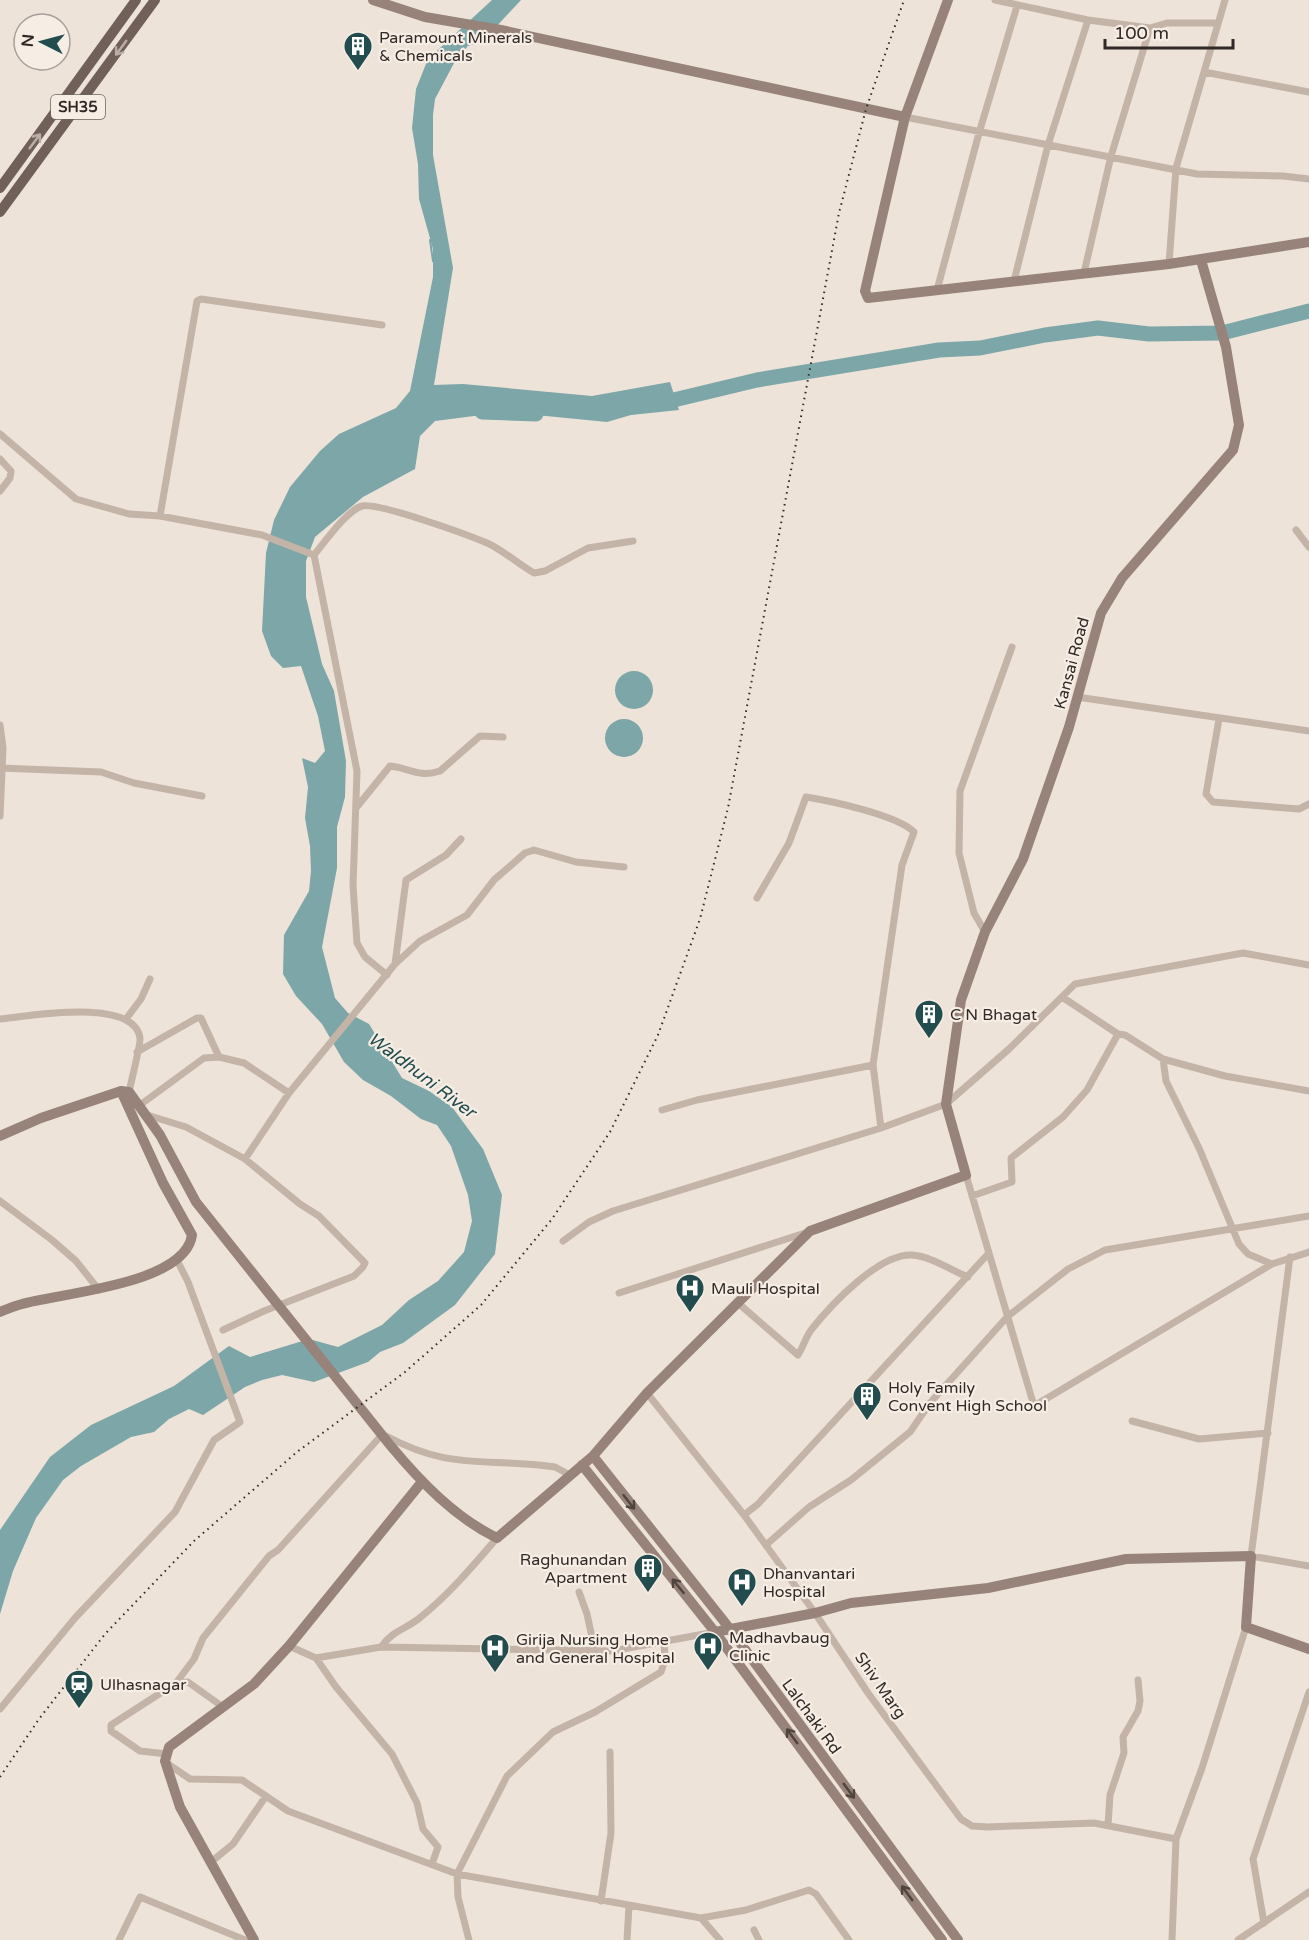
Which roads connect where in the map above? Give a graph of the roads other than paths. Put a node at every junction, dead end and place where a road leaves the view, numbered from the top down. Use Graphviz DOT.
graph roads {
  1 [pos="136,0"];
  2 [pos="154,0"];
  3 [pos="373,0"];
  4 [pos="948,0"];
  5 [pos="995,0"];
  6 [pos="1225,0"];
  7 [pos="1017,6"];
  8 [pos="1088,20"];
  9 [pos="1218,23"];
  10 [pos="1150,28"];
  11 [pos="1204,72"];
  12 [pos="1309,92"];
  13 [pos="905,117"];
  14 [pos="979,133"];
  15 [pos="1048,145"];
  16 [pos="1111,156"];
  17 [pos="1176,168"];
  18 [pos="1309,179"];
  19 [pos="0,188"];
  20 [pos="0,212"];
  21 [pos="1309,242"];
  22 [pos="1201,260"];
  23 [pos="1168,264"];
  24 [pos="1084,273"];
  25 [pos="1014,281"];
  26 [pos="937,290"];
  27 [pos="382,325"];
  28 [pos="0,434"];
  29 [pos="0,459"];
  30 [pos="0,491"];
  31 [pos="160,516"];
  32 [pos="1296,530"];
  33 [pos="633,541"];
  34 [pos="1309,547"];
  35 [pos="313,554"];
  36 [pos="1012,646"];
  37 [pos="1077,697"];
  38 [pos="1219,719"];
  39 [pos="0,725"];
  40 [pos="1309,731"];
  41 [pos="503,737"];
  42 [pos="1,768"];
  43 [pos="202,796"];
  44 [pos="1309,804"];
  45 [pos="356,808"];
  46 [pos="0,816"];
  47 [pos="461,838"];
  48 [pos="624,867"];
  49 [pos="757,898"];
  50 [pos="985,932"];
  51 [pos="395,964"];
  52 [pos="1309,965"];
  53 [pos="387,975"];
  54 [pos="150,979"];
  55 [pos="1062,997"];
  56 [pos="0,1019"];
  57 [pos="126,1019"];
  58 [pos="1118,1034"];
  59 [pos="137,1052"];
  60 [pos="219,1057"];
  61 [pos="1163,1059"];
  62 [pos="873,1065"];
  63 [pos="125,1091"];
  64 [pos="1309,1091"];
  65 [pos="289,1094"];
  66 [pos="946,1104"];
  67 [pos="140,1105"];
  68 [pos="662,1110"];
  69 [pos="147,1115"];
  70 [pos="881,1128"];
  71 [pos="0,1136"];
  72 [pos="245,1160"];
  73 [pos="966,1175"];
  74 [pos="972,1196"];
  75 [pos="0,1201"];
  76 [pos="1309,1216"];
  77 [pos="1234,1231"];
  78 [pos="810,1232"];
  79 [pos="563,1241"];
  80 [pos="1309,1252"];
  81 [pos="988,1254"];
  82 [pos="1290,1257"];
  83 [pos="176,1258"];
  84 [pos="1272,1264"];
  85 [pos="968,1277"];
  86 [pos="99,1290"];
  87 [pos="619,1293"];
  88 [pos="738,1303"];
  89 [pos="0,1312"];
  90 [pos="1007,1317"];
  91 [pos="223,1330"];
  92 [pos="647,1393"];
  93 [pos="1132,1422"];
  94 [pos="1268,1433"];
  95 [pos="593,1456"];
  96 [pos="582,1465"];
  97 [pos="570,1475"];
  98 [pos="421,1483"];
  99 [pos="744,1515"];
  100 [pos="497,1538"];
  101 [pos="766,1545"];
  102 [pos="1251,1556"];
  103 [pos="1309,1566"];
  104 [pos="579,1592"];
  105 [pos="815,1613"];
  106 [pos="1246,1627"];
  107 [pos="730,1629"];
  108 [pos="715,1632"];
  109 [pos="664,1641"];
  110 [pos="289,1646"];
  111 [pos="381,1647"];
  112 [pos="1309,1649"];
  113 [pos="595,1651"];
  114 [pos="316,1658"];
  115 [pos="1138,1680"];
  116 [pos="176,1683"];
  117 [pos="1309,1692"];
  118 [pos="223,1707"];
  119 [pos="0,1708"];
  120 [pos="610,1752"];
  121 [pos="166,1758"];
  122 [pos="266,1796"];
  123 [pos="1108,1825"];
  124 [pos="1176,1839"];
  125 [pos="211,1862"];
  126 [pos="432,1864"];
  127 [pos="904,1866"];
  128 [pos="892,1872"];
  129 [pos="457,1874"];
  130 [pos="1309,1892"];
  131 [pos="601,1901"];
  132 [pos="629,1906"];
  133 [pos="701,1918"];
  134 [pos="1264,1923"];
  135 [pos="754,1930"];
  136 [pos="119,1940"];
  137 [pos="245,1940"];
  138 [pos="254,1940"];
  139 [pos="469,1940"];
  140 [pos="627,1940"];
  141 [pos="720,1940"];
  142 [pos="759,1940"];
  143 [pos="849,1940"];
  144 [pos="942,1940"];
  145 [pos="958,1940"];
  146 [pos="1172,1940"];
  147 [pos="1238,1940"];
  19 -- 1 [label="main road, SH35, one-way"];
  2 -- 20 [label="main road, SH35, one-way"];
  3 -- 13 [label="street"];
  4 -- 13 [label="street"];
  5 -- 7 [label="street"];
  6 -- 9 [label="street"];
  7 -- 8 [label="street"];
  7 -- 14 [label="street"];
  8 -- 10 [label="street"];
  8 -- 15 [label="street"];
  9 -- 10 [label="street"];
  9 -- 11 [label="street"];
  10 -- 16 [label="street"];
  11 -- 12 [label="street"];
  11 -- 17 [label="street"];
  13 -- 14 [label="street"];
  13 -- 26 [label="street"];
  14 -- 15 [label="street"];
  14 -- 26 [label="street"];
  15 -- 16 [label="street"];
  15 -- 25 [label="street"];
  16 -- 17 [label="street"];
  16 -- 24 [label="street"];
  17 -- 18 [label="street"];
  17 -- 23 [label="street"];
  21 -- 22 [label="street"];
  22 -- 23 [label="street"];
  22 -- 37 [label="street, Kansai Road"];
  23 -- 24 [label="street"];
  24 -- 25 [label="street"];
  25 -- 26 [label="street"];
  27 -- 31 [label="street"];
  28 -- 31 [label="street"];
  29 -- 30 [label="street"];
  31 -- 35 [label="street"];
  32 -- 34 [label="street"];
  33 -- 35 [label="street"];
  35 -- 45 [label="street"];
  36 -- 50 [label="street"];
  37 -- 38 [label="street"];
  37 -- 50 [label="street, Kansai Road"];
  38 -- 40 [label="street"];
  38 -- 44 [label="street"];
  39 -- 42 [label="street"];
  41 -- 45 [label="street"];
  42 -- 43 [label="street"];
  42 -- 46 [label="street"];
  45 -- 53 [label="street"];
  47 -- 51 [label="street"];
  48 -- 51 [label="street"];
  49 -- 62 [label="street"];
  50 -- 66 [label="street, Kansai Road"];
  51 -- 53 [label="street"];
  52 -- 55 [label="street"];
  53 -- 65 [label="street"];
  54 -- 57 [label="street"];
  55 -- 58 [label="street"];
  55 -- 66 [label="street"];
  56 -- 57 [label="street"];
  57 -- 59 [label="street"];
  58 -- 61 [label="street"];
  58 -- 74 [label="street"];
  59 -- 60 [label="street"];
  59 -- 63 [label="street"];
  60 -- 65 [label="street"];
  60 -- 67 [label="street"];
  61 -- 64 [label="street"];
  61 -- 77 [label="street"];
  62 -- 68 [label="street"];
  62 -- 70 [label="street"];
  63 -- 67 [label="street"];
  63 -- 71 [label="street"];
  63 -- 83 [label="street"];
  65 -- 72 [label="street"];
  66 -- 70 [label="street"];
  66 -- 73 [label="street"];
  67 -- 69 [label="street"];
  69 -- 72 [label="street"];
  69 -- 98 [label="street"];
  70 -- 79 [label="street"];
  72 -- 91 [label="street"];
  73 -- 74 [label="street"];
  73 -- 78 [label="street"];
  74 -- 81 [label="street"];
  75 -- 86 [label="street"];
  76 -- 77 [label="street"];
  77 -- 84 [label="street"];
  77 -- 90 [label="street"];
  78 -- 87 [label="street"];
  78 -- 88 [label="street"];
  80 -- 82 [label="street"];
  81 -- 85 [label="street"];
  81 -- 90 [label="street"];
  82 -- 84 [label="street"];
  82 -- 94 [label="street"];
  83 -- 86 [label="street"];
  83 -- 119 [label="street"];
  84 -- 90 [label="street"];
  85 -- 88 [label="street"];
  85 -- 99 [label="street"];
  86 -- 89 [label="street"];
  88 -- 92 [label="street"];
  90 -- 101 [label="street"];
  92 -- 95 [label="street"];
  92 -- 99 [label="street, Shiv Marg"];
  93 -- 94 [label="street"];
  94 -- 102 [label="street"];
  95 -- 96 [label="street"];
  95 -- 107 [label="street, Lalchaki Rd, one-way"];
  96 -- 97 [label="street"];
  108 -- 96 [label="street, Lalchaki Rd, one-way"];
  97 -- 100 [label="street"];
  97 -- 116 [label="street"];
  98 -- 100 [label="street"];
  98 -- 110 [label="street"];
  99 -- 101 [label="street, Shiv Marg"];
  100 -- 111 [label="street"];
  101 -- 105 [label="street, Shiv Marg"];
  102 -- 103 [label="street"];
  102 -- 105 [label="street"];
  102 -- 106 [label="street"];
  104 -- 113 [label="street"];
  105 -- 107 [label="street"];
  105 -- 123 [label="street, Shiv Marg"];
  106 -- 112 [label="street"];
  106 -- 124 [label="street"];
  107 -- 108 [label="street"];
  107 -- 127 [label="street, Lalchaki Rd, one-way"];
  108 -- 109 [label="street"];
  128 -- 108 [label="street, Lalchaki Rd, one-way"];
  109 -- 113 [label="street"];
  109 -- 129 [label="street"];
  110 -- 114 [label="street"];
  110 -- 118 [label="street"];
  111 -- 113 [label="street"];
  111 -- 114 [label="street"];
  114 -- 126 [label="street"];
  115 -- 123 [label="street"];
  116 -- 118 [label="street"];
  116 -- 121 [label="street"];
  117 -- 134 [label="street"];
  118 -- 121 [label="street"];
  120 -- 131 [label="street"];
  121 -- 122 [label="street"];
  121 -- 125 [label="street"];
  122 -- 125 [label="street"];
  122 -- 126 [label="street"];
  123 -- 124 [label="street, Shiv Marg"];
  124 -- 146 [label="street"];
  125 -- 138 [label="street"];
  126 -- 129 [label="street"];
  127 -- 128 [label="street"];
  127 -- 145 [label="street, Lalchaki Rd"];
  144 -- 128 [label="street, Lalchaki Rd, one-way"];
  129 -- 131 [label="street"];
  129 -- 139 [label="street"];
  130 -- 134 [label="street"];
  131 -- 132 [label="street"];
  132 -- 133 [label="street"];
  132 -- 140 [label="street"];
  133 -- 141 [label="street"];
  133 -- 143 [label="street"];
  134 -- 147 [label="street"];
  135 -- 142 [label="street"];
  136 -- 137 [label="street"];
}
